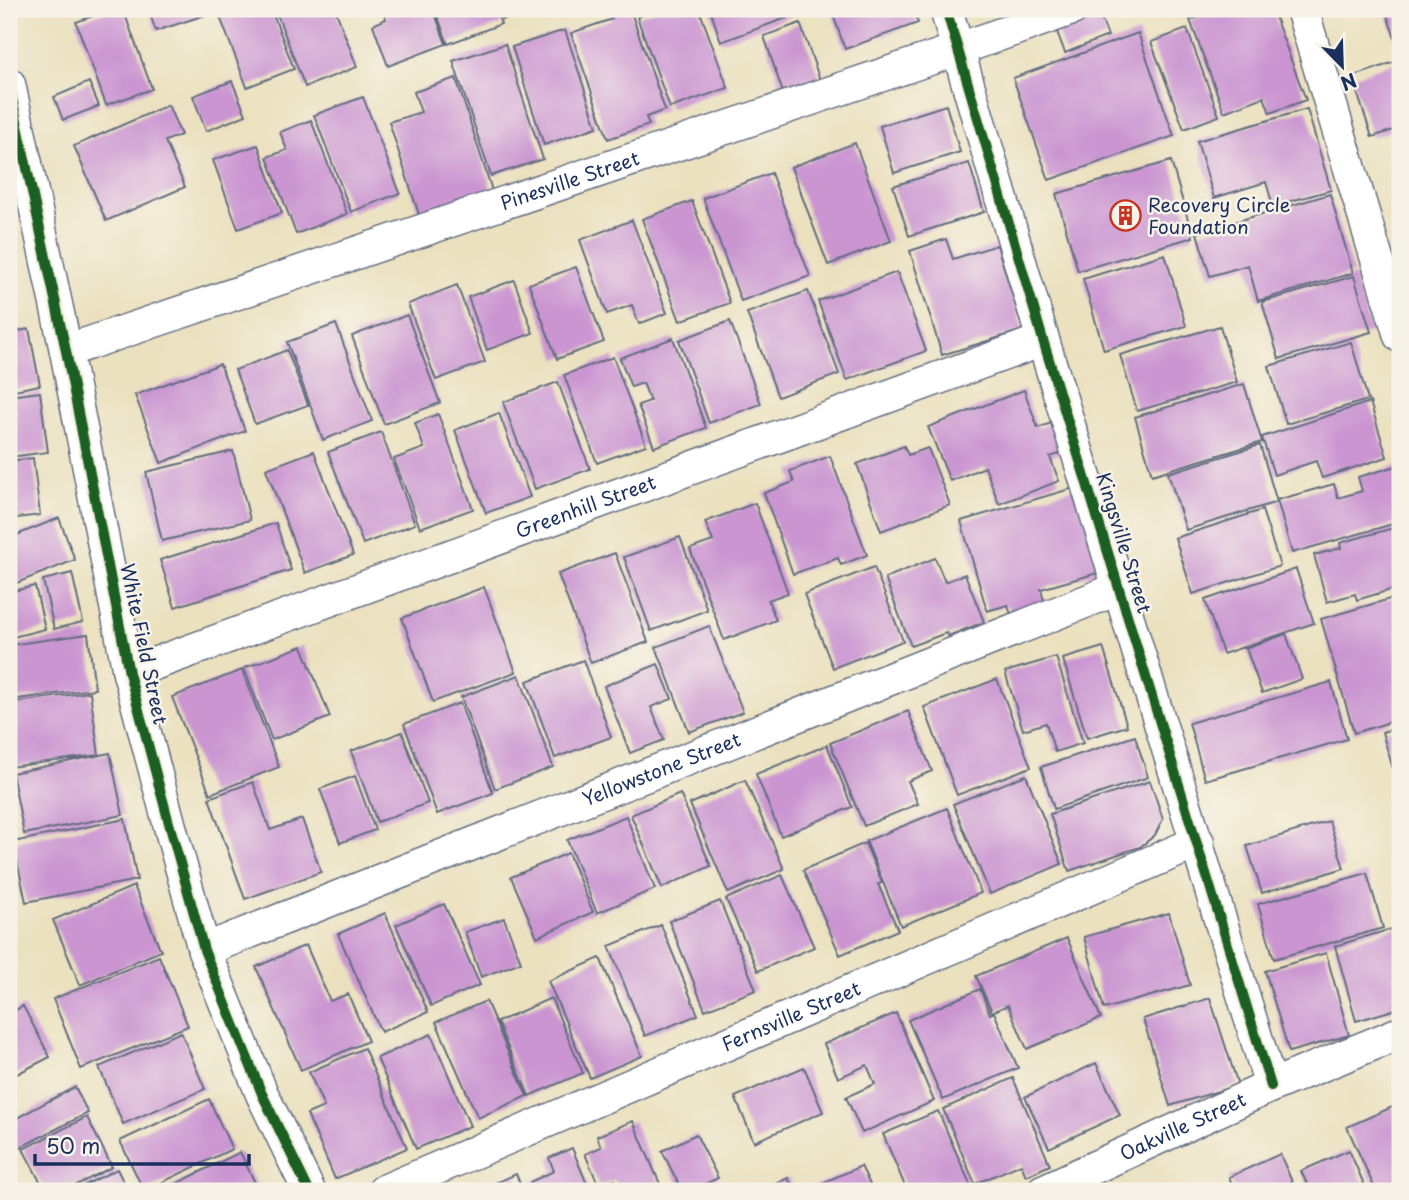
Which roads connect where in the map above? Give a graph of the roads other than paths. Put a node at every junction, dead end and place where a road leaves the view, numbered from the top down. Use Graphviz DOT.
graph roads {
  1 [pos="946,9"];
  2 [pos="1072,9"];
  3 [pos="1302,9"];
  4 [pos="959,49"];
  5 [pos="9,84"];
  6 [pos="1400,337"];
  7 [pos="1043,340"];
  8 [pos="66,351"];
  9 [pos="1120,588"];
  10 [pos="129,673"];
  11 [pos="1198,842"];
  12 [pos="204,950"];
  13 [pos="1400,1033"];
  14 [pos="1271,1086"];
  15 [pos="309,1191"];
  16 [pos="384,1191"];
  17 [pos="1043,1191"];
  1 -- 4 [label="street, Kingsville Street"];
  2 -- 4 [label="street, Pinesville Street"];
  3 -- 6 [label="street"];
  4 -- 7 [label="street, Kingsville Street"];
  4 -- 8 [label="street, Pinesville Street"];
  5 -- 8 [label="street, White Field Street"];
  7 -- 9 [label="street, Kingsville Street"];
  7 -- 10 [label="street, Greenhill Street"];
  8 -- 10 [label="street, White Field Street"];
  9 -- 11 [label="street, Kingsville Street"];
  9 -- 12 [label="street, Yellowstone Street"];
  10 -- 12 [label="street, White Field Street"];
  11 -- 14 [label="street, Kingsville Street"];
  11 -- 16 [label="street, Fernsville Street"];
  12 -- 15 [label="street, White Field Street"];
  13 -- 14 [label="street, Oakville Street"];
  14 -- 17 [label="street, Oakville Street"];
}
